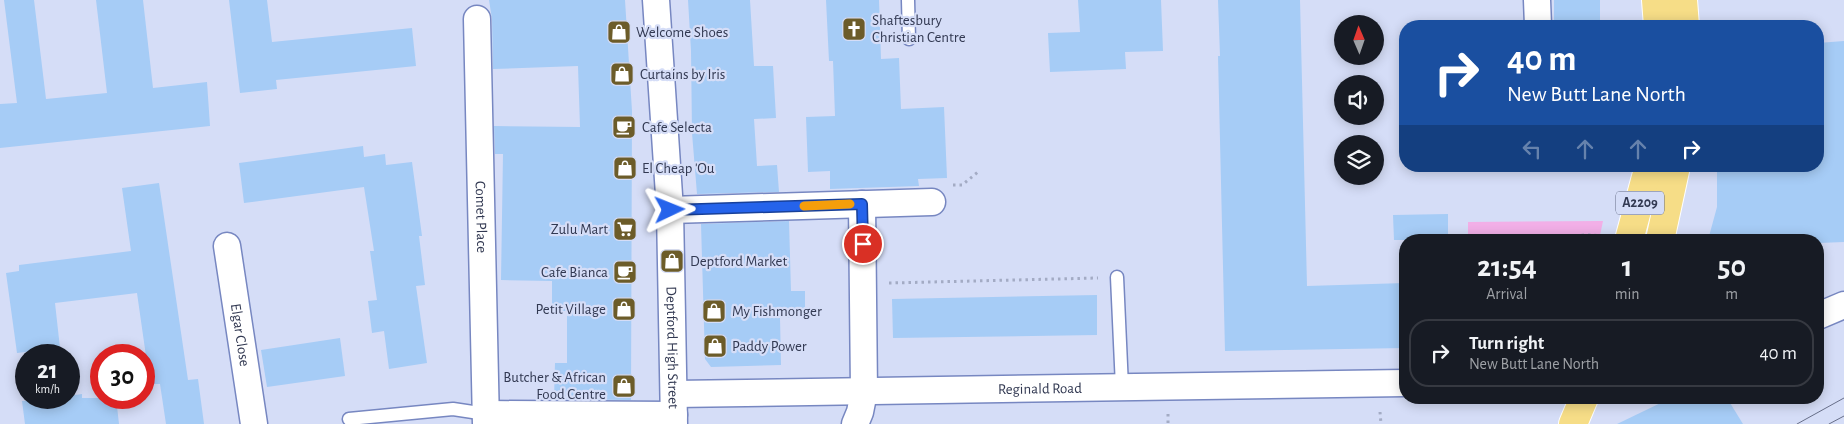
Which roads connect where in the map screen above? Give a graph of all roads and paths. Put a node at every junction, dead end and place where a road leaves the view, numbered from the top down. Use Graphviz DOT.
graph roads {
  1 [pos="656,0"];
  2 [pos="908,0"];
  3 [pos="1537,0"];
  4 [pos="1656,0"];
  5 [pos="1683,0"];
  6 [pos="477,19"];
  7 [pos="1538,20"];
  8 [pos="1658,20"];
  9 [pos="1685,20"];
  10 [pos="909,39"];
  11 [pos="1646,172"];
  12 [pos="1675,172"];
  13 [pos="932,202"];
  14 [pos="862,204"];
  15 [pos="670,210"];
  16 [pos="1619,234"];
  17 [pos="1661,234"];
  18 [pos="227,246"];
  19 [pos="1118,277"];
  20 [pos="864,284"];
  21 [pos="1844,306"];
  22 [pos="1824,314"];
  23 [pos="1399,383"];
  24 [pos="1122,387"];
  25 [pos="864,392"];
  26 [pos="1581,404"];
  27 [pos="674,411"];
  28 [pos="1380,412"];
  29 [pos="349,419"];
  30 [pos="486,419"];
  31 [pos="254,424"];
  32 [pos="855,424"];
  33 [pos="1381,424"];
  34 [pos="1573,424"];
  1 -- 15 [label="street, Deptford High Street"];
  2 -- 10 [label="lane"];
  3 -- 7 [label="street"];
  4 -- 8 [label="main road"];
  5 -- 9 [label="main road"];
  6 -- 30 [label="street, Comet Place"];
  11 -- 16 [label="main road, A2209"];
  12 -- 17 [label="main road, A2209"];
  13 -- 14 [label="street"];
  14 -- 15 [label="street"];
  14 -- 20 [label="street"];
  15 -- 27 [label="street, Deptford High Street"];
  18 -- 31 [label="street, Elgar Close"];
  19 -- 20 [label="path"];
  19 -- 24 [label="lane"];
  20 -- 25 [label="street"];
  21 -- 22 [label="street"];
  23 -- 24 [label="street, Reginald Road"];
  24 -- 25 [label="street, Reginald Road"];
  25 -- 27 [label="street, Reginald Road"];
  25 -- 32 [label="street"];
  26 -- 34 [label="main road"];
  27 -- 30 [label="street, Reginald Road"];
  28 -- 33 [label="path"];
  29 -- 30 [label="lane"];
}
